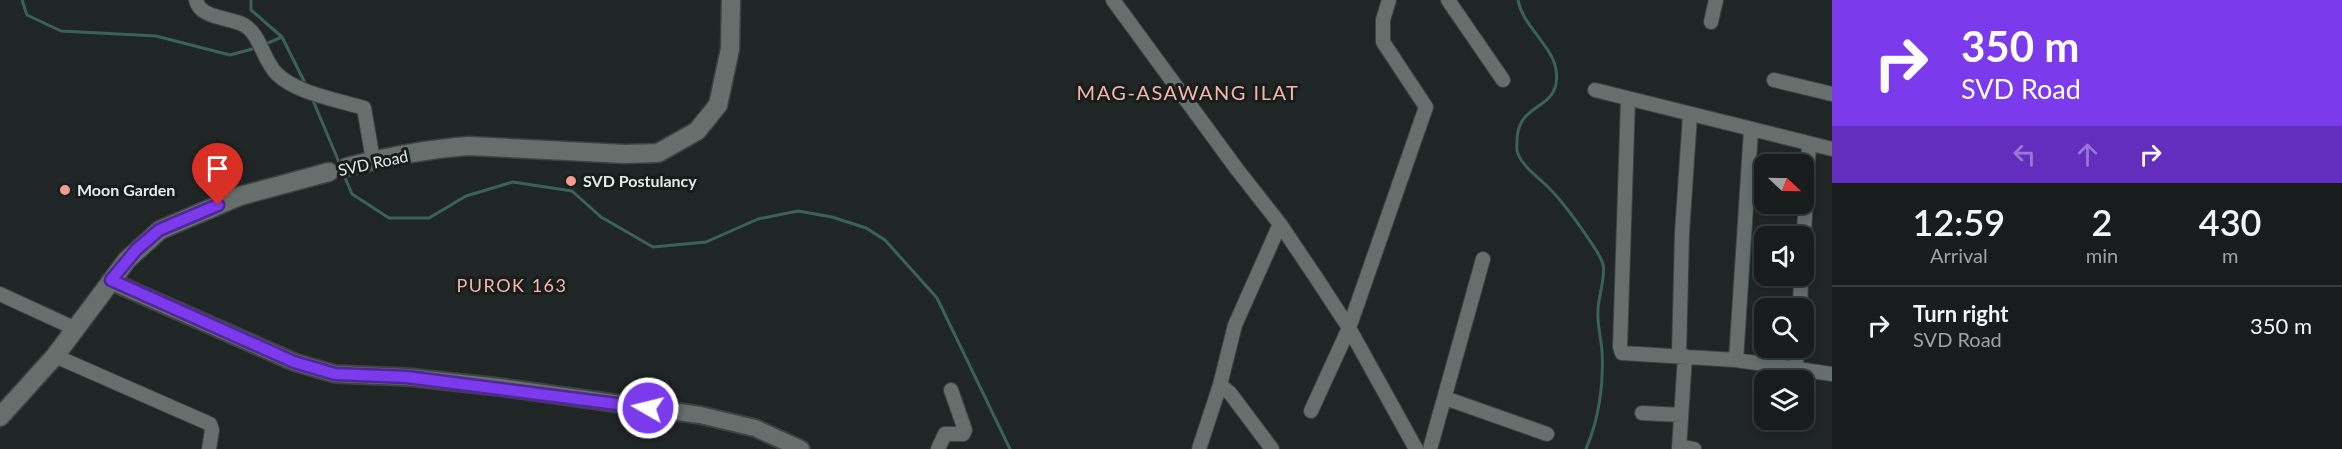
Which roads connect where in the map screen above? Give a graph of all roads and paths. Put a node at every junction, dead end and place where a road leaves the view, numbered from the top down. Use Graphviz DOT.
graph roads {
  1 [pos="196,0"];
  2 [pos="731,0"];
  3 [pos="1113,0"];
  4 [pos="1389,0"];
  5 [pos="1448,0"];
  6 [pos="1716,0"];
  7 [pos="1711,22"];
  8 [pos="1503,80"];
  9 [pos="1774,80"];
  10 [pos="1595,90"];
  11 [pos="1832,94"];
  12 [pos="1628,99"];
  13 [pos="1690,115"];
  14 [pos="1751,130"];
  15 [pos="1809,144"];
  16 [pos="1832,149"];
  17 [pos="374,160"];
  18 [pos="347,167"];
  19 [pos="329,172"];
  20 [pos="1280,224"];
  21 [pos="1804,226"];
  22 [pos="1483,259"];
  23 [pos="111,280"];
  24 [pos="0,294"];
  25 [pos="76,328"];
  26 [pos="1349,328"];
  27 [pos="1682,355"];
  28 [pos="55,356"];
  29 [pos="1797,358"];
  30 [pos="1736,360"];
  31 [pos="1796,370"];
  32 [pos="1814,372"];
  33 [pos="1832,374"];
  34 [pos="1220,385"];
  35 [pos="951,390"];
  36 [pos="1445,398"];
  37 [pos="1311,411"];
  38 [pos="1642,413"];
  39 [pos="1681,415"];
  40 [pos="0,417"];
  41 [pos="1547,434"];
  42 [pos="1679,448"];
  43 [pos="209,449"];
  44 [pos="801,449"];
  45 [pos="939,449"];
  46 [pos="1199,449"];
  47 [pos="1272,449"];
  48 [pos="1416,449"];
  49 [pos="1430,449"];
  50 [pos="1694,449"];
  1 -- 17 [label="street"];
  2 -- 17 [label="main road, SVD Road"];
  3 -- 20 [label="street"];
  4 -- 26 [label="street"];
  5 -- 8 [label="street"];
  6 -- 7 [label="street"];
  9 -- 11 [label="street"];
  10 -- 12 [label="street"];
  12 -- 13 [label="street"];
  12 -- 27 [label="street"];
  13 -- 14 [label="street"];
  13 -- 27 [label="street"];
  14 -- 15 [label="street"];
  14 -- 30 [label="street"];
  15 -- 16 [label="street"];
  15 -- 21 [label="street"];
  17 -- 18 [label="main road, SVD Road"];
  18 -- 19 [label="street, SVD Road"];
  19 -- 23 [label="main road, SVD Road"];
  20 -- 26 [label="street"];
  20 -- 34 [label="street"];
  22 -- 36 [label="street"];
  23 -- 25 [label="main road, SVD Road"];
  23 -- 44 [label="street"];
  24 -- 25 [label="street"];
  25 -- 28 [label="main road, SVD Road"];
  26 -- 37 [label="street"];
  26 -- 48 [label="street"];
  27 -- 30 [label="street"];
  27 -- 39 [label="street"];
  28 -- 40 [label="main road, SVD Road"];
  28 -- 43 [label="street"];
  29 -- 31 [label="street"];
  30 -- 31 [label="street"];
  32 -- 33 [label="street"];
  34 -- 46 [label="street"];
  34 -- 47 [label="street"];
  35 -- 45 [label="street"];
  36 -- 41 [label="street"];
  36 -- 49 [label="street"];
  38 -- 39 [label="street"];
  39 -- 42 [label="street"];
  42 -- 50 [label="street"];
}
